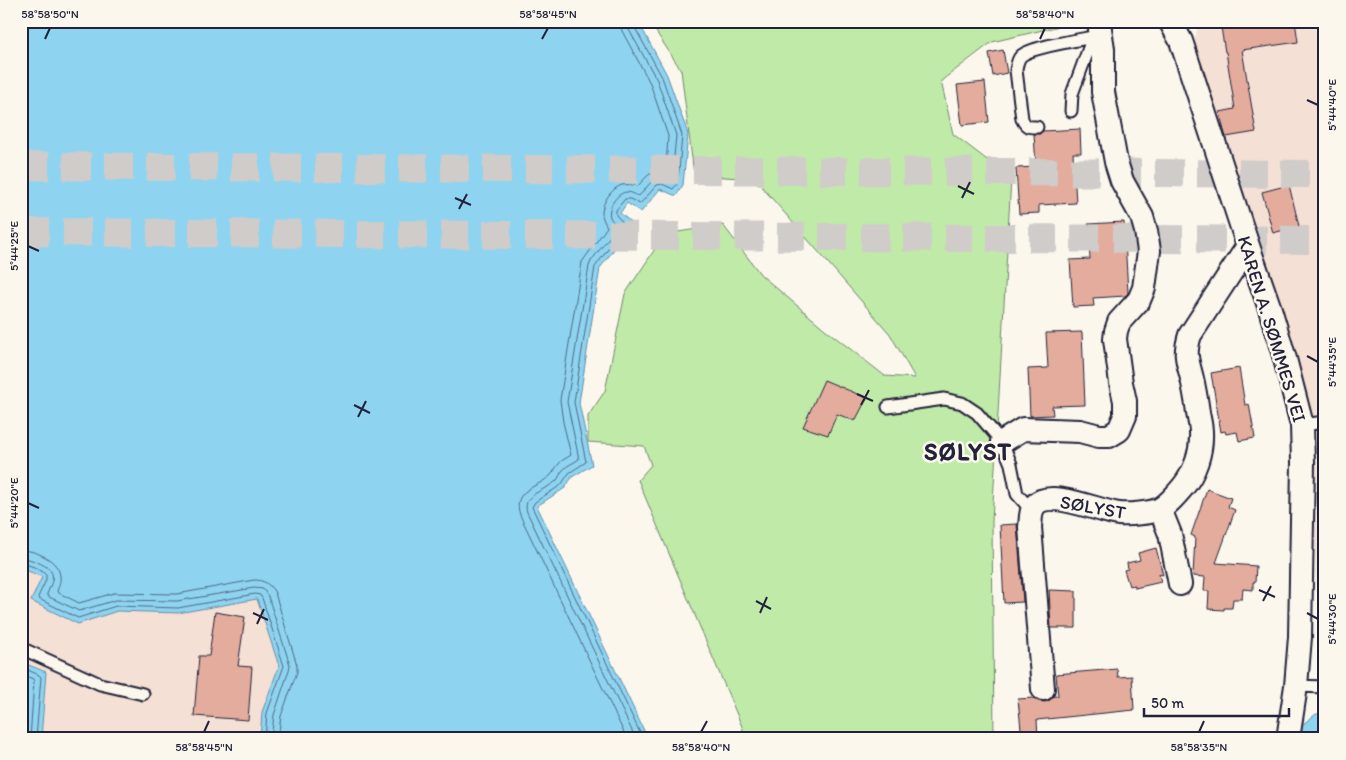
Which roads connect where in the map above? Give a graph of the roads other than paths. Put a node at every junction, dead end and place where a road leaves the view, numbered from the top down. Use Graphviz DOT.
graph roads {
  1 [pos="1170,21"];
  2 [pos="1099,29"];
  3 [pos="1071,111"];
  4 [pos="1037,127"];
  5 [pos="1248,246"];
  6 [pos="888,407"];
  7 [pos="1325,422"];
  8 [pos="1302,425"];
  9 [pos="1002,442"];
  10 [pos="1160,509"];
  11 [pos="1032,511"];
  12 [pos="1180,584"];
  13 [pos="21,648"];
  14 [pos="1296,686"];
  15 [pos="1325,687"];
  16 [pos="1043,688"];
  17 [pos="143,694"];
  18 [pos="1288,739"];
  1 -- 5 [label="street, KAREN A. SØMMES VEI"];
  2 -- 3 [label="lane"];
  2 -- 4 [label="lane"];
  2 -- 9 [label="street"];
  5 -- 8 [label="street, KAREN A. SØMMES VEI"];
  5 -- 10 [label="street"];
  6 -- 9 [label="lane"];
  7 -- 8 [label="lane"];
  8 -- 14 [label="street, KAREN A. SØMMES VEI"];
  9 -- 11 [label="lane"];
  10 -- 11 [label="street, SØLYST"];
  10 -- 12 [label="street"];
  11 -- 16 [label="street, SØLYST"];
  13 -- 17 [label="lane"];
  14 -- 15 [label="lane"];
  14 -- 18 [label="street, KAREN A. SØMMES VEI"];
}
